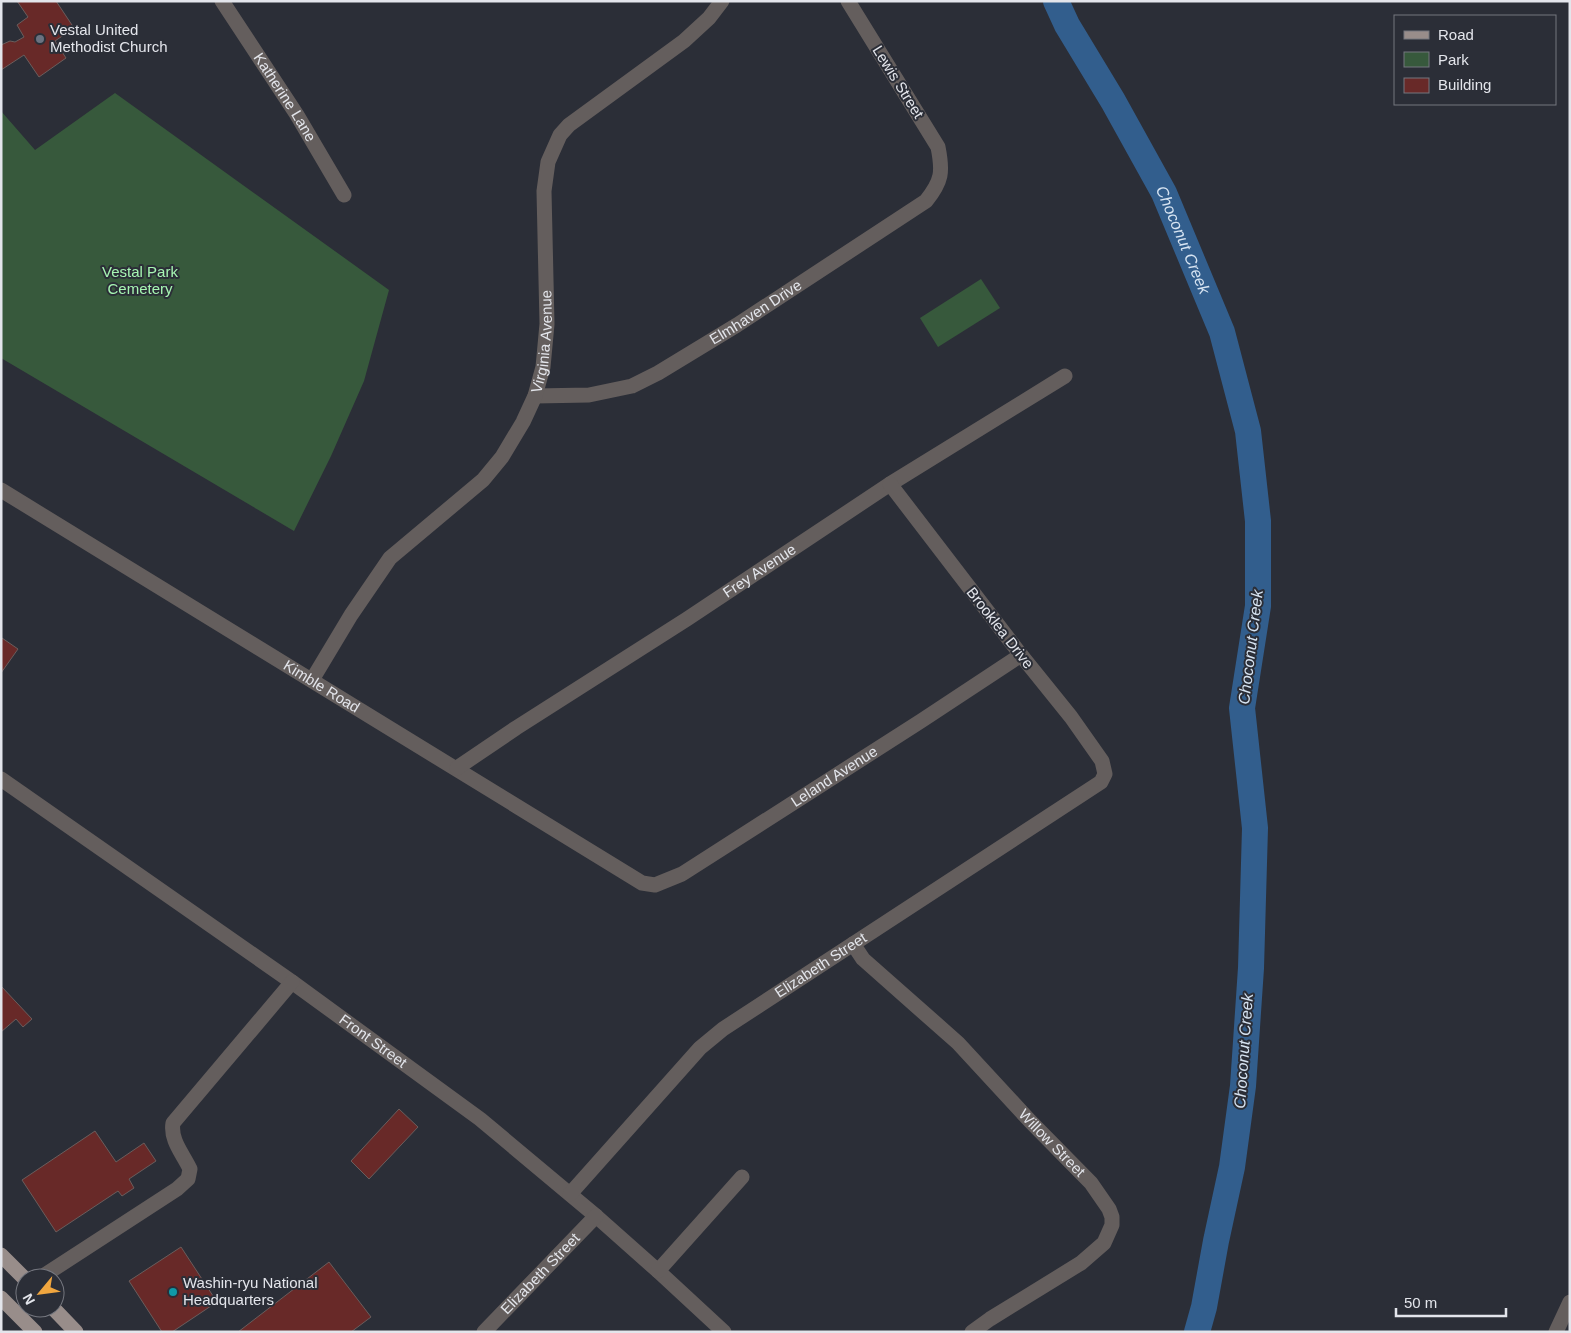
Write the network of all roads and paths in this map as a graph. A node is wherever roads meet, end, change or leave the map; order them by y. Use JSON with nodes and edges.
{"nodes":[{"id":1,"x":222,"y":1,"type":"edge"},
{"id":2,"x":722,"y":1,"type":"edge"},
{"id":3,"x":848,"y":1,"type":"edge"},
{"id":4,"x":942,"y":166,"type":"joint"},
{"id":5,"x":344,"y":194,"type":"dead end"},
{"id":6,"x":1065,"y":376,"type":"dead end"},
{"id":7,"x":535,"y":396,"type":"junction"},
{"id":8,"x":890,"y":484,"type":"junction"},
{"id":9,"x":1,"y":490,"type":"edge"},
{"id":10,"x":1021,"y":655,"type":"junction"},
{"id":11,"x":312,"y":680,"type":"junction"},
{"id":12,"x":457,"y":768,"type":"junction"},
{"id":13,"x":1105,"y":774,"type":"joint"},
{"id":14,"x":1,"y":779,"type":"edge"},
{"id":15,"x":642,"y":883,"type":"joint"},
{"id":16,"x":853,"y":944,"type":"junction"},
{"id":17,"x":292,"y":982,"type":"junction"},
{"id":18,"x":742,"y":1177,"type":"dead end"},
{"id":19,"x":570,"y":1194,"type":"junction"},
{"id":20,"x":596,"y":1216,"type":"junction"},
{"id":21,"x":1,"y":1255,"type":"edge"},
{"id":22,"x":55,"y":1268,"type":"edge"},
{"id":23,"x":15,"y":1269,"type":"edge"},
{"id":24,"x":658,"y":1271,"type":"junction"},
{"id":25,"x":1,"y":1298,"type":"edge"},
{"id":26,"x":1570,"y":1302,"type":"edge"},
{"id":27,"x":63,"y":1318,"type":"edge"},
{"id":28,"x":35,"y":1332,"type":"edge"},
{"id":29,"x":76,"y":1332,"type":"edge"},
{"id":30,"x":484,"y":1332,"type":"edge"},
{"id":31,"x":724,"y":1332,"type":"edge"},
{"id":32,"x":972,"y":1332,"type":"edge"},
{"id":33,"x":1556,"y":1332,"type":"edge"}],
"edges":[{"from":1,"to":5,"type":"street","name":"Katherine Lane"},
{"from":2,"to":7,"type":"street","name":"Virginia Avenue"},
{"from":3,"to":4,"type":"street","name":"Lewis Street"},
{"from":4,"to":7,"type":"street","name":"Elmhaven Drive"},
{"from":6,"to":8,"type":"street","name":"Frey Avenue"},
{"from":7,"to":11,"type":"street","name":"Virginia Avenue"},
{"from":8,"to":10,"type":"street","name":"Brooklea Drive"},
{"from":8,"to":12,"type":"street","name":"Frey Avenue"},
{"from":9,"to":11,"type":"street","name":"Kimble Road"},
{"from":10,"to":13,"type":"street","name":"Brooklea Drive"},
{"from":10,"to":15,"type":"street","name":"Leland Avenue"},
{"from":11,"to":12,"type":"street","name":"Kimble Road"},
{"from":12,"to":15,"type":"street","name":"Kimble Road"},
{"from":13,"to":16,"type":"street","name":"Elizabeth Street"},
{"from":14,"to":17,"type":"street","name":"Front Street"},
{"from":16,"to":19,"type":"street","name":"Elizabeth Street"},
{"from":16,"to":32,"type":"street","name":"Willow Street"},
{"from":17,"to":19,"type":"street","name":"Front Street"},
{"from":17,"to":22,"type":"street"},
{"from":18,"to":24,"type":"street"},
{"from":19,"to":20,"type":"street","name":"Front Street"},
{"from":20,"to":24,"type":"street","name":"Front Street"},
{"from":20,"to":30,"type":"street","name":"Elizabeth Street"},
{"from":21,"to":23,"type":"main road"},
{"from":24,"to":31,"type":"street","name":"Front Street"},
{"from":25,"to":28,"type":"main road"},
{"from":26,"to":33,"type":"street"},
{"from":27,"to":29,"type":"main road"}]}
